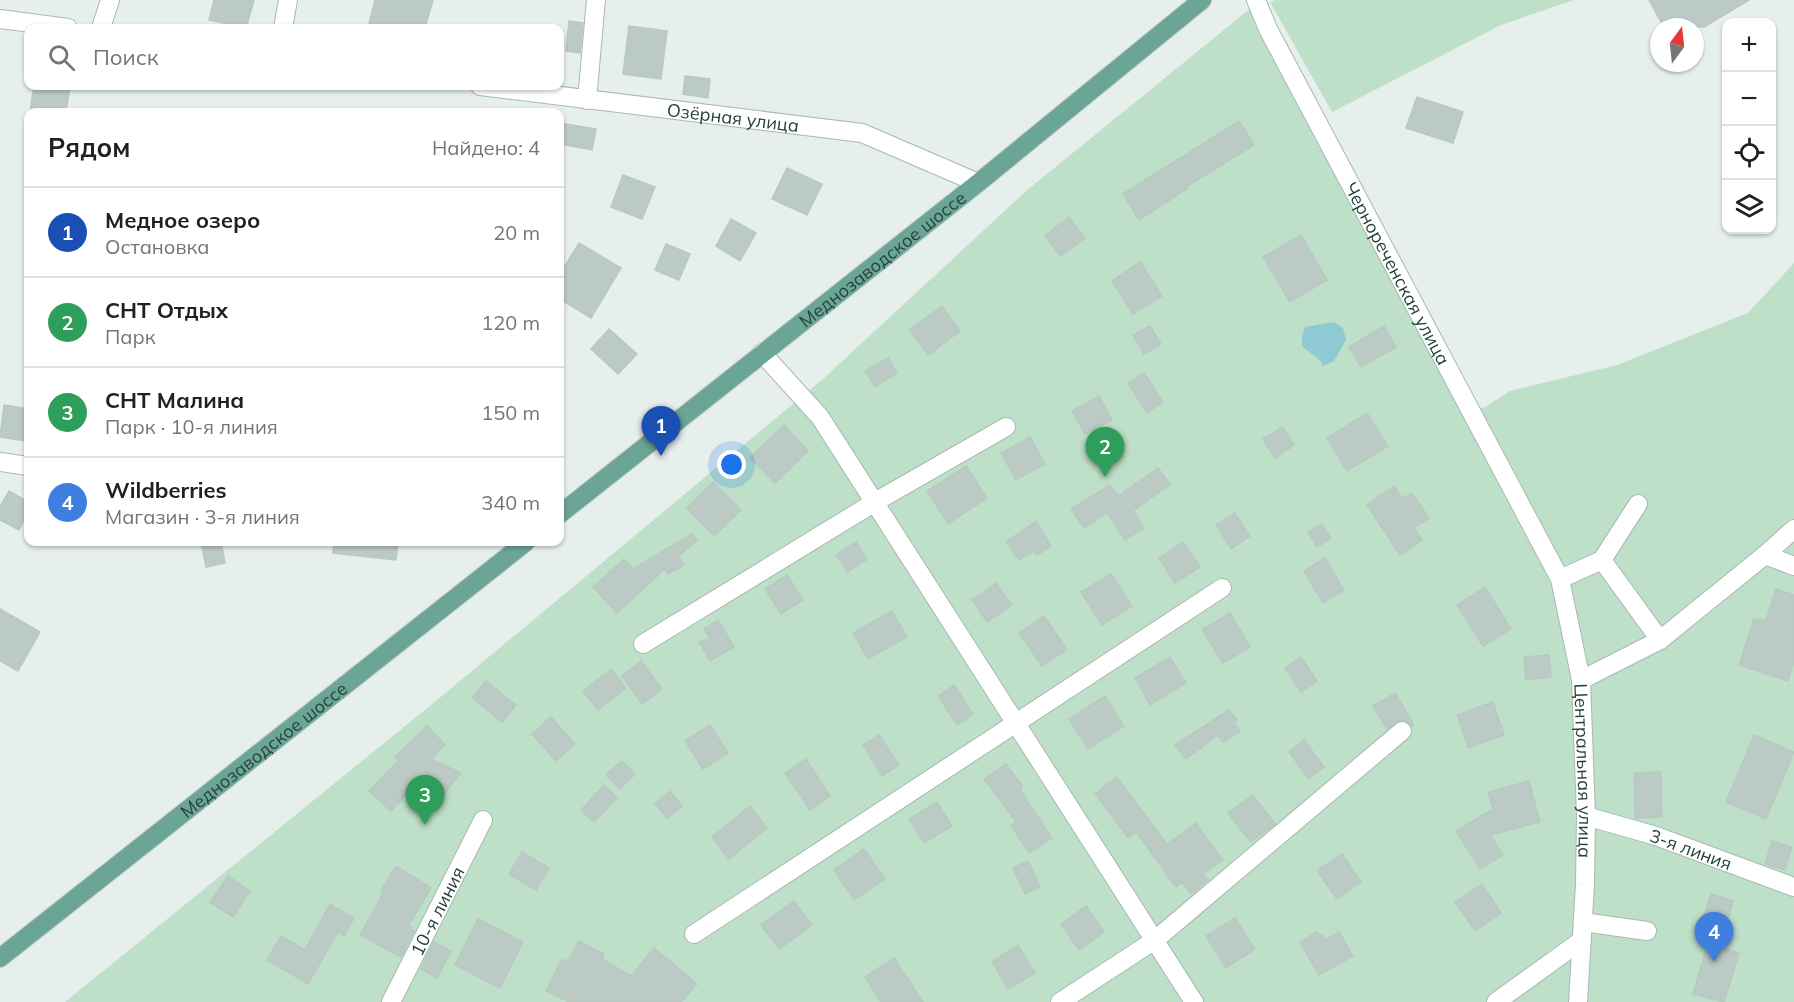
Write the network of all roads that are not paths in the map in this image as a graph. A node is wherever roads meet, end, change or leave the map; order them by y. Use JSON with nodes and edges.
{"nodes":[{"id":1,"x":110,"y":0,"type":"edge"},
{"id":2,"x":288,"y":0,"type":"edge"},
{"id":3,"x":596,"y":0,"type":"edge"},
{"id":4,"x":1202,"y":0,"type":"edge"},
{"id":5,"x":1256,"y":0,"type":"edge"},
{"id":6,"x":0,"y":20,"type":"edge"},
{"id":7,"x":34,"y":24,"type":"edge"},
{"id":8,"x":102,"y":24,"type":"edge"},
{"id":9,"x":284,"y":24,"type":"edge"},
{"id":10,"x":511,"y":90,"type":"edge"},
{"id":11,"x":587,"y":100,"type":"junction"},
{"id":12,"x":978,"y":183,"type":"junction"},
{"id":13,"x":762,"y":353,"type":"junction"},
{"id":14,"x":1006,"y":426,"type":"dead end"},
{"id":15,"x":0,"y":462,"type":"edge"},
{"id":16,"x":24,"y":465,"type":"edge"},
{"id":17,"x":874,"y":502,"type":"junction"},
{"id":18,"x":1638,"y":504,"type":"dead end"},
{"id":19,"x":564,"y":511,"type":"edge"},
{"id":20,"x":1794,"y":529,"type":"edge"},
{"id":21,"x":1541,"y":544,"type":"joint"},
{"id":22,"x":515,"y":546,"type":"edge"},
{"id":23,"x":1765,"y":555,"type":"junction"},
{"id":24,"x":1602,"y":560,"type":"junction"},
{"id":25,"x":1794,"y":566,"type":"edge"},
{"id":26,"x":1560,"y":579,"type":"junction"},
{"id":27,"x":1222,"y":588,"type":"dead end"},
{"id":28,"x":1660,"y":640,"type":"junction"},
{"id":29,"x":643,"y":644,"type":"dead end"},
{"id":30,"x":1581,"y":680,"type":"junction"},
{"id":31,"x":1015,"y":725,"type":"junction"},
{"id":32,"x":1402,"y":732,"type":"dead end"},
{"id":33,"x":1586,"y":816,"type":"junction"},
{"id":34,"x":483,"y":820,"type":"dead end"},
{"id":35,"x":1794,"y":887,"type":"edge"},
{"id":36,"x":1582,"y":931,"type":"junction"},
{"id":37,"x":1647,"y":931,"type":"dead end"},
{"id":38,"x":694,"y":934,"type":"dead end"},
{"id":39,"x":1155,"y":940,"type":"junction"},
{"id":40,"x":0,"y":958,"type":"edge"},
{"id":41,"x":391,"y":1002,"type":"edge"},
{"id":42,"x":1060,"y":1002,"type":"edge"},
{"id":43,"x":1194,"y":1002,"type":"edge"},
{"id":44,"x":1497,"y":1002,"type":"edge"},
{"id":45,"x":1578,"y":1002,"type":"edge"}],
"edges":[{"from":1,"to":8,"type":"street"},
{"from":2,"to":9,"type":"street"},
{"from":3,"to":11,"type":"street"},
{"from":4,"to":12,"type":"main road","name":"Меднозаводское шоссе"},
{"from":5,"to":21,"type":"street","name":"Чернореченская улица"},
{"from":6,"to":7,"type":"street"},
{"from":10,"to":11,"type":"street","name":"Озёрная улица"},
{"from":11,"to":12,"type":"street","name":"Озёрная улица"},
{"from":12,"to":13,"type":"main road","name":"Меднозаводское шоссе"},
{"from":13,"to":17,"type":"street"},
{"from":13,"to":19,"type":"main road","name":"Меднозаводское шоссе"},
{"from":14,"to":17,"type":"street"},
{"from":15,"to":16,"type":"street"},
{"from":17,"to":29,"type":"street"},
{"from":17,"to":31,"type":"street"},
{"from":18,"to":24,"type":"street"},
{"from":20,"to":23,"type":"street"},
{"from":21,"to":26,"type":"street","name":"Центральная улица"},
{"from":22,"to":40,"type":"main road","name":"Меднозаводское шоссе"},
{"from":23,"to":25,"type":"street"},
{"from":23,"to":28,"type":"street"},
{"from":24,"to":26,"type":"street"},
{"from":24,"to":28,"type":"street"},
{"from":26,"to":30,"type":"street","name":"Центральная улица"},
{"from":27,"to":31,"type":"street"},
{"from":28,"to":30,"type":"street"},
{"from":30,"to":33,"type":"street","name":"Центральная улица"},
{"from":31,"to":38,"type":"street"},
{"from":31,"to":39,"type":"street"},
{"from":32,"to":39,"type":"street"},
{"from":33,"to":35,"type":"street","name":"3-я линия"},
{"from":33,"to":36,"type":"street","name":"Центральная улица"},
{"from":34,"to":41,"type":"street","name":"10-я линия"},
{"from":36,"to":37,"type":"street"},
{"from":36,"to":44,"type":"street"},
{"from":36,"to":45,"type":"street","name":"Центральная улица"},
{"from":39,"to":42,"type":"street"},
{"from":39,"to":43,"type":"street"}]}
